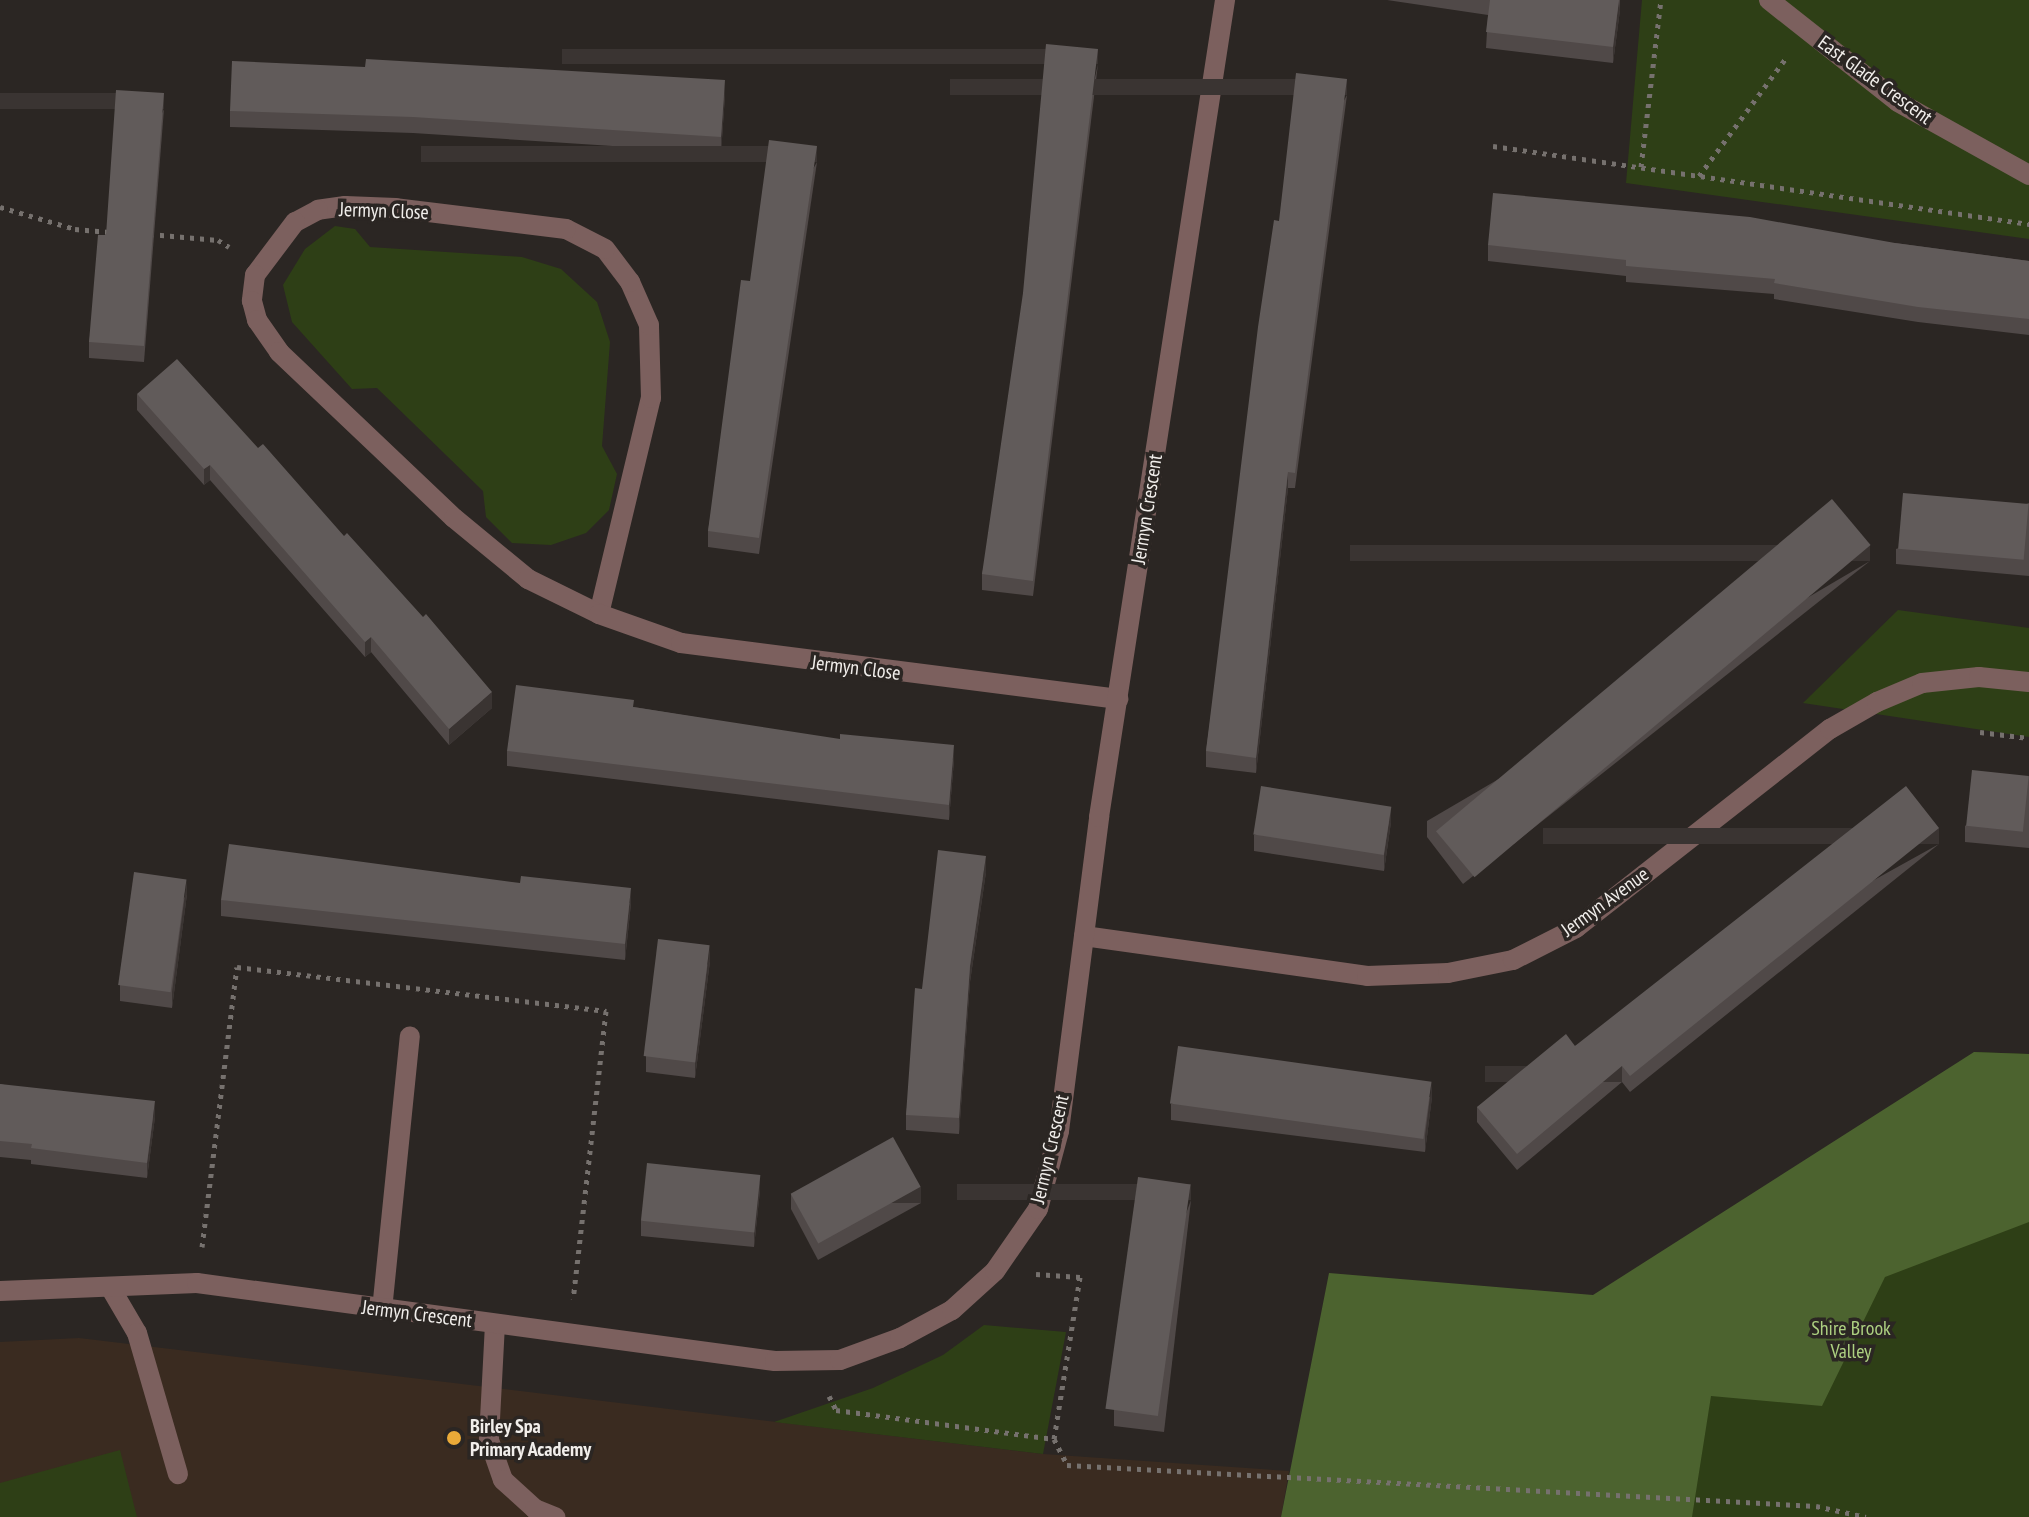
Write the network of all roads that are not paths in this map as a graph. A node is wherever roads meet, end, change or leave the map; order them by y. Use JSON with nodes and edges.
{"nodes":[{"id":1,"x":1225,"y":0,"type":"edge"},
{"id":2,"x":1769,"y":0,"type":"edge"},
{"id":3,"x":2029,"y":175,"type":"edge"},
{"id":4,"x":599,"y":614,"type":"junction"},
{"id":5,"x":2029,"y":682,"type":"edge"},
{"id":6,"x":1118,"y":699,"type":"junction"},
{"id":7,"x":1084,"y":936,"type":"junction"},
{"id":8,"x":410,"y":1036,"type":"dead end"},
{"id":9,"x":110,"y":1287,"type":"junction"},
{"id":10,"x":0,"y":1291,"type":"edge"},
{"id":11,"x":382,"y":1310,"type":"junction"},
{"id":12,"x":495,"y":1324,"type":"junction"},
{"id":13,"x":178,"y":1474,"type":"dead end"},
{"id":14,"x":555,"y":1517,"type":"edge"}],
"edges":[{"from":1,"to":6,"type":"street","name":"Jermyn Crescent"},
{"from":2,"to":3,"type":"street","name":"East Glade Crescent"},
{"from":4,"to":4,"type":"street","name":"Jermyn Close"},
{"from":4,"to":6,"type":"street","name":"Jermyn Close"},
{"from":5,"to":7,"type":"street","name":"Jermyn Avenue"},
{"from":6,"to":7,"type":"street","name":"Jermyn Crescent"},
{"from":7,"to":12,"type":"street","name":"Jermyn Crescent"},
{"from":8,"to":11,"type":"street"},
{"from":9,"to":10,"type":"street","name":"Jermyn Crescent"},
{"from":9,"to":11,"type":"street","name":"Jermyn Crescent"},
{"from":9,"to":13,"type":"street"},
{"from":11,"to":12,"type":"street","name":"Jermyn Crescent"},
{"from":12,"to":14,"type":"street"}]}
